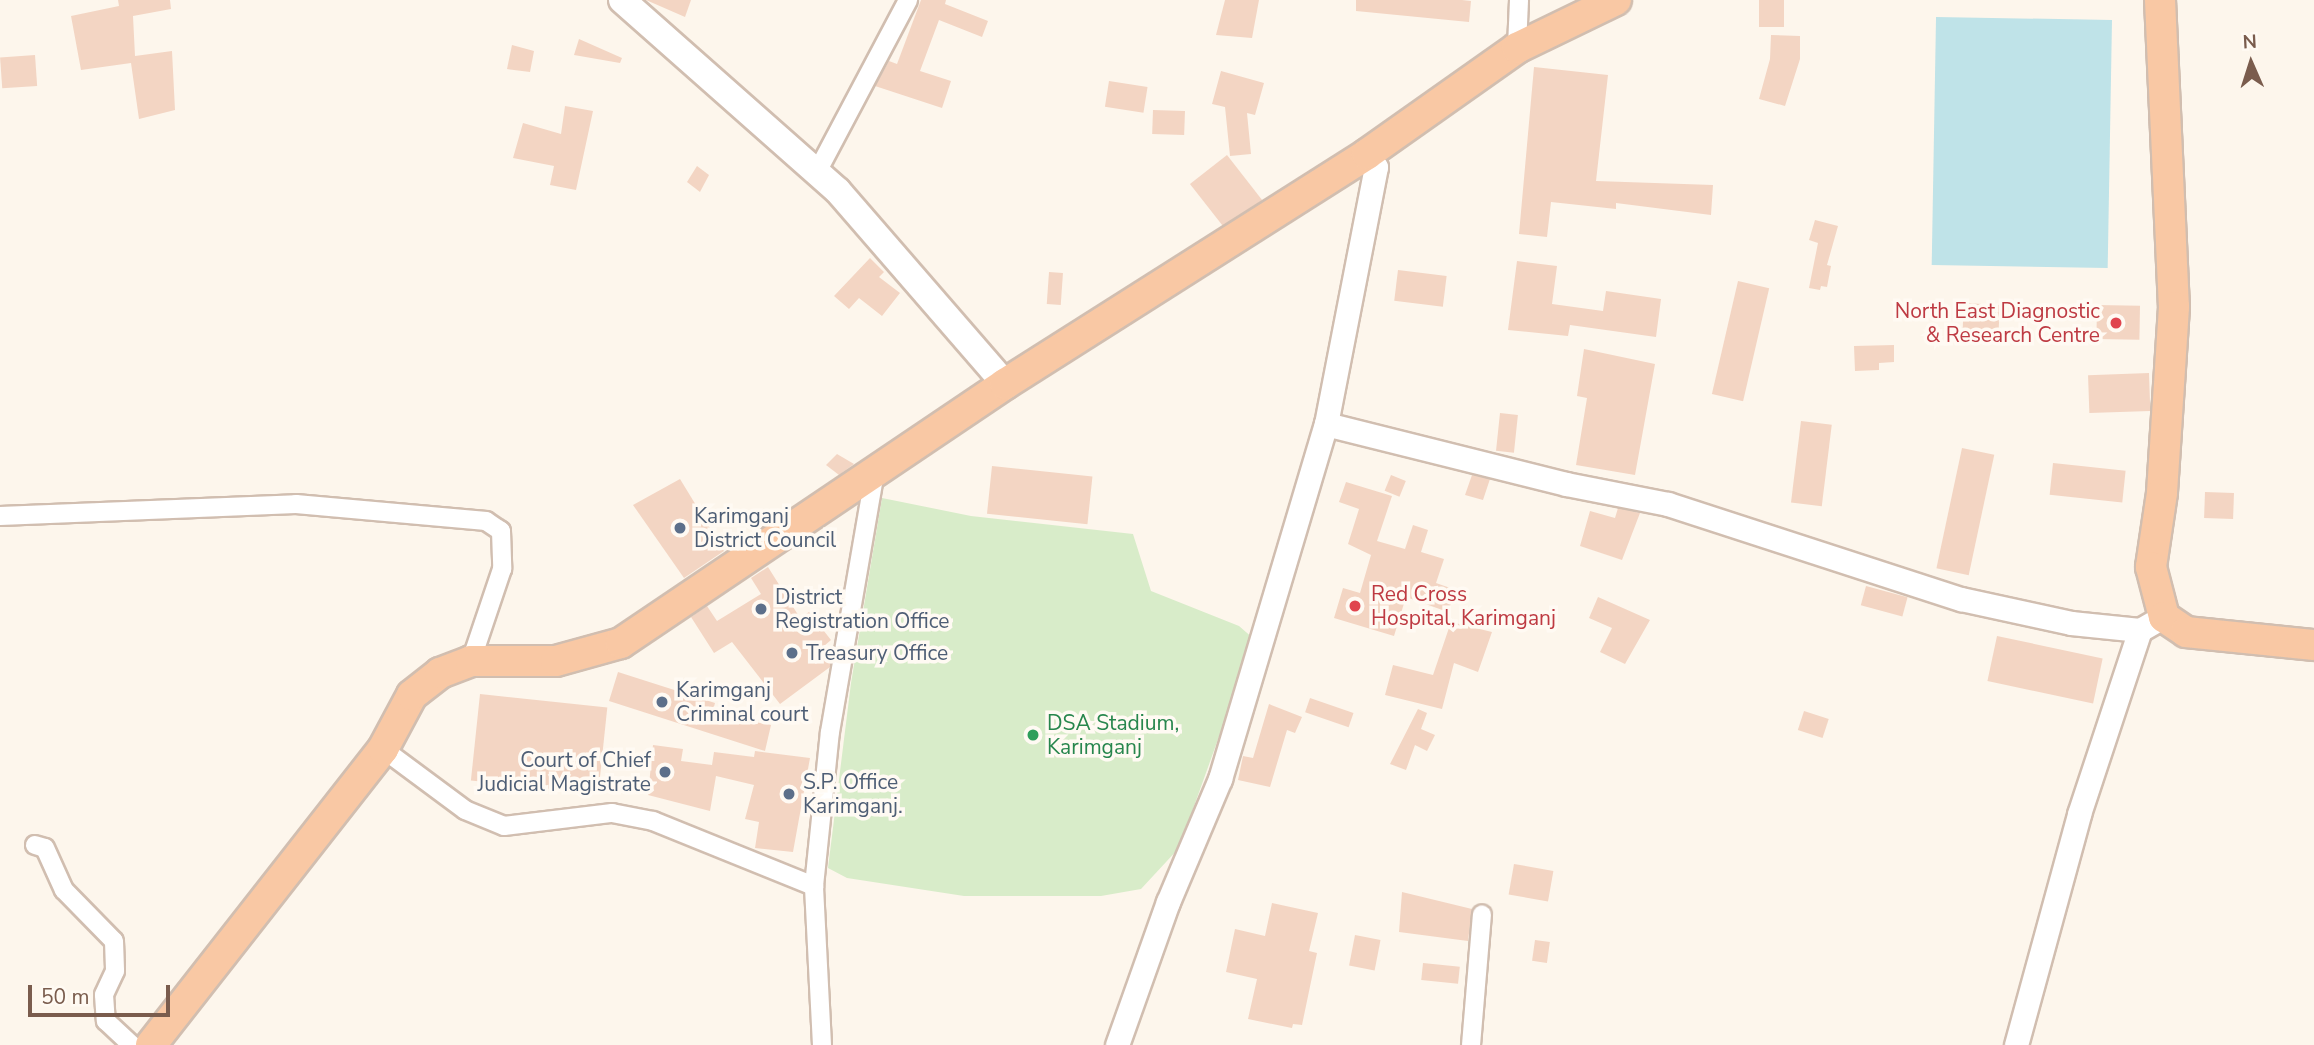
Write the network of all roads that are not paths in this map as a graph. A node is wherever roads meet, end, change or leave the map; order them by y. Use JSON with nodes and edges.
{"nodes":[{"id":1,"x":622,"y":0,"type":"edge"},
{"id":2,"x":908,"y":0,"type":"edge"},
{"id":3,"x":1518,"y":0,"type":"edge"},
{"id":4,"x":1616,"y":0,"type":"edge"},
{"id":5,"x":2160,"y":0,"type":"edge"},
{"id":6,"x":1517,"y":48,"type":"junction"},
{"id":7,"x":1367,"y":154,"type":"junction"},
{"id":8,"x":817,"y":172,"type":"junction"},
{"id":9,"x":1005,"y":384,"type":"junction"},
{"id":10,"x":1326,"y":424,"type":"junction"},
{"id":11,"x":875,"y":471,"type":"junction"},
{"id":12,"x":0,"y":516,"type":"edge"},
{"id":13,"x":2152,"y":623,"type":"junction"},
{"id":14,"x":2314,"y":645,"type":"edge"},
{"id":15,"x":471,"y":661,"type":"junction"},
{"id":16,"x":383,"y":749,"type":"junction"},
{"id":17,"x":35,"y":845,"type":"dead end"},
{"id":18,"x":814,"y":887,"type":"junction"},
{"id":19,"x":1482,"y":914,"type":"dead end"},
{"id":20,"x":132,"y":1045,"type":"edge"},
{"id":21,"x":151,"y":1045,"type":"edge"},
{"id":22,"x":822,"y":1045,"type":"edge"},
{"id":23,"x":1117,"y":1045,"type":"edge"},
{"id":24,"x":1471,"y":1045,"type":"edge"},
{"id":25,"x":2016,"y":1045,"type":"edge"}],
"edges":[{"from":1,"to":8,"type":"main road"},
{"from":2,"to":8,"type":"street"},
{"from":3,"to":6,"type":"street"},
{"from":4,"to":6,"type":"highway"},
{"from":5,"to":13,"type":"highway"},
{"from":6,"to":7,"type":"highway"},
{"from":7,"to":9,"type":"highway"},
{"from":7,"to":10,"type":"street"},
{"from":8,"to":9,"type":"main road"},
{"from":9,"to":11,"type":"highway"},
{"from":10,"to":13,"type":"street"},
{"from":10,"to":23,"type":"street"},
{"from":11,"to":15,"type":"highway"},
{"from":11,"to":18,"type":"street"},
{"from":12,"to":15,"type":"street"},
{"from":13,"to":14,"type":"highway"},
{"from":13,"to":25,"type":"street"},
{"from":15,"to":16,"type":"highway"},
{"from":16,"to":18,"type":"street"},
{"from":16,"to":21,"type":"highway"},
{"from":17,"to":20,"type":"street"},
{"from":18,"to":22,"type":"street"},
{"from":19,"to":24,"type":"street"}]}
